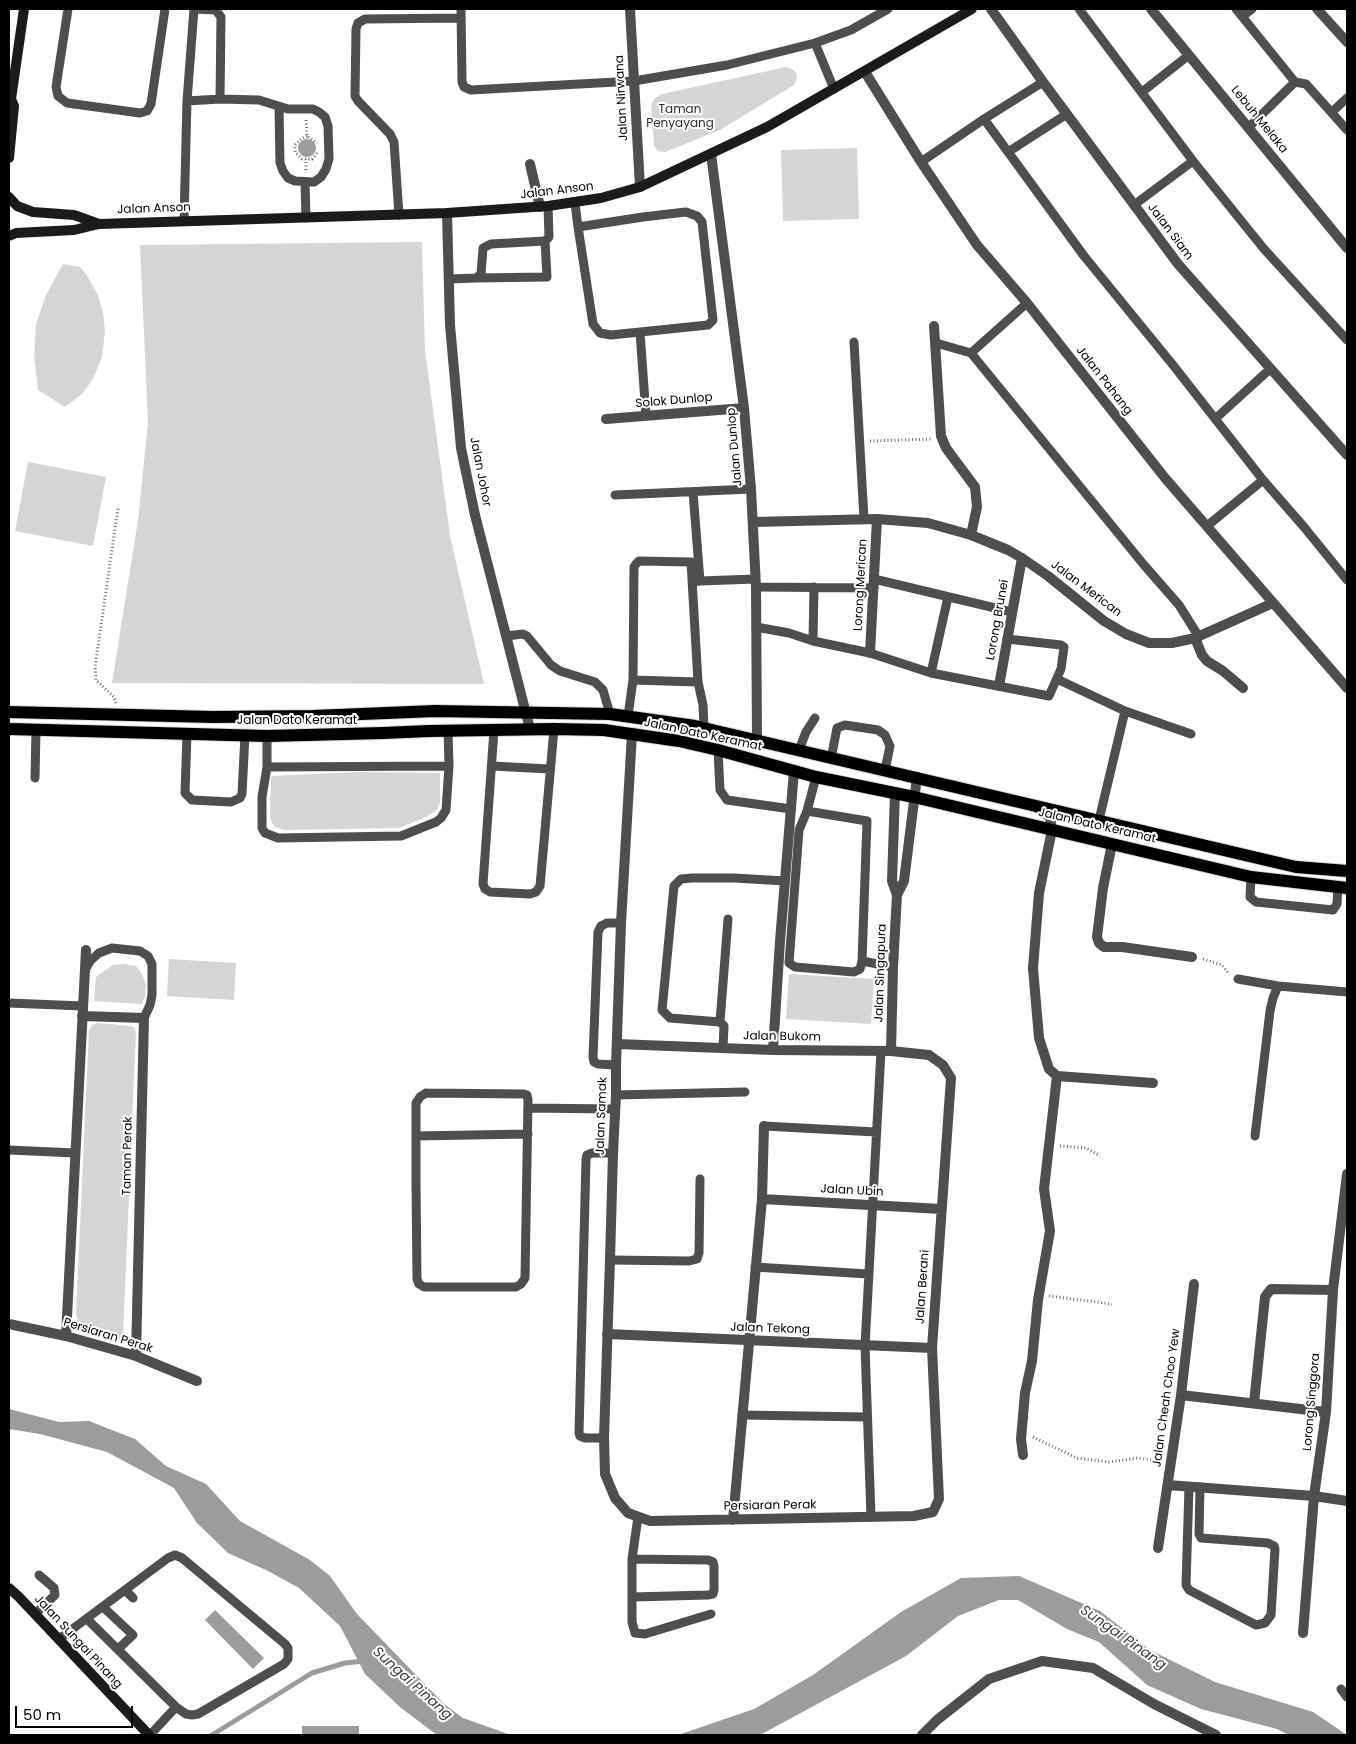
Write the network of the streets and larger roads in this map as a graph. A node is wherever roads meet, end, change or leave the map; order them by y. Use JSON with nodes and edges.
{"nodes":[{"id":1,"x":24,"y":9,"type":"edge"},
{"id":2,"x":630,"y":9,"type":"edge"},
{"id":3,"x":969,"y":9,"type":"edge"},
{"id":4,"x":991,"y":9,"type":"edge"},
{"id":5,"x":1151,"y":9,"type":"edge"},
{"id":6,"x":1317,"y":9,"type":"edge"},
{"id":7,"x":1347,"y":42,"type":"edge"},
{"id":8,"x":865,"y":72,"type":"junction"},
{"id":9,"x":10,"y":101,"type":"edge"},
{"id":10,"x":711,"y":154,"type":"junction"},
{"id":11,"x":9,"y":158,"type":"edge"},
{"id":12,"x":530,"y":164,"type":"dead end"},
{"id":13,"x":640,"y":187,"type":"junction"},
{"id":14,"x":9,"y":197,"type":"edge"},
{"id":15,"x":544,"y":207,"type":"junction"},
{"id":16,"x":447,"y":214,"type":"junction"},
{"id":17,"x":99,"y":224,"type":"junction"},
{"id":18,"x":9,"y":236,"type":"edge"},
{"id":19,"x":1347,"y":248,"type":"edge"},
{"id":20,"x":934,"y":326,"type":"dead end"},
{"id":21,"x":744,"y":408,"type":"junction"},
{"id":22,"x":606,"y":419,"type":"dead end"},
{"id":23,"x":1347,"y":455,"type":"edge"},
{"id":24,"x":877,"y":519,"type":"junction"},
{"id":25,"x":753,"y":522,"type":"junction"},
{"id":26,"x":971,"y":535,"type":"junction"},
{"id":27,"x":1022,"y":558,"type":"junction"},
{"id":28,"x":1273,"y":603,"type":"junction"},
{"id":29,"x":1197,"y":638,"type":"junction"},
{"id":30,"x":870,"y":653,"type":"road end"},
{"id":31,"x":999,"y":686,"type":"road end"},
{"id":32,"x":1242,"y":688,"type":"dead end"},
{"id":33,"x":1347,"y":688,"type":"edge"},
{"id":34,"x":9,"y":712,"type":"edge"},
{"id":35,"x":525,"y":712,"type":"junction"},
{"id":36,"x":9,"y":729,"type":"edge"},
{"id":37,"x":530,"y":729,"type":"junction"},
{"id":38,"x":632,"y":734,"type":"junction"},
{"id":39,"x":757,"y":740,"type":"junction"},
{"id":40,"x":794,"y":771,"type":"junction"},
{"id":41,"x":917,"y":778,"type":"junction"},
{"id":42,"x":895,"y":793,"type":"junction"},
{"id":43,"x":914,"y":797,"type":"junction"},
{"id":44,"x":1035,"y":806,"type":"junction"},
{"id":45,"x":1052,"y":830,"type":"junction"},
{"id":46,"x":1112,"y":844,"type":"junction"},
{"id":47,"x":1347,"y":871,"type":"edge"},
{"id":48,"x":1343,"y":888,"type":"edge"},
{"id":49,"x":897,"y":895,"type":"junction"},
{"id":50,"x":86,"y":950,"type":"dead end"},
{"id":51,"x":1192,"y":957,"type":"road end"},
{"id":52,"x":82,"y":1011,"type":"junction"},
{"id":53,"x":617,"y":1044,"type":"junction"},
{"id":54,"x":773,"y":1050,"type":"junction"},
{"id":55,"x":886,"y":1051,"type":"junction"},
{"id":56,"x":943,"y":1065,"type":"joint"},
{"id":57,"x":1056,"y":1076,"type":"junction"},
{"id":58,"x":1154,"y":1083,"type":"dead end"},
{"id":59,"x":764,"y":1126,"type":"road end"},
{"id":60,"x":1347,"y":1174,"type":"edge"},
{"id":61,"x":762,"y":1199,"type":"junction"},
{"id":62,"x":941,"y":1209,"type":"junction"},
{"id":63,"x":1345,"y":1214,"type":"edge"},
{"id":64,"x":1194,"y":1284,"type":"dead end"},
{"id":65,"x":1333,"y":1290,"type":"junction"},
{"id":66,"x":9,"y":1324,"type":"edge"},
{"id":67,"x":607,"y":1334,"type":"junction"},
{"id":68,"x":66,"y":1336,"type":"junction"},
{"id":69,"x":748,"y":1341,"type":"junction"},
{"id":70,"x":932,"y":1348,"type":"junction"},
{"id":71,"x":136,"y":1356,"type":"junction"},
{"id":72,"x":197,"y":1381,"type":"dead end"},
{"id":73,"x":1181,"y":1395,"type":"junction"},
{"id":74,"x":1254,"y":1403,"type":"junction"},
{"id":75,"x":1326,"y":1412,"type":"junction"},
{"id":76,"x":1023,"y":1455,"type":"dead end"},
{"id":77,"x":1168,"y":1484,"type":"junction"},
{"id":78,"x":1314,"y":1496,"type":"junction"},
{"id":79,"x":615,"y":1498,"type":"joint"},
{"id":80,"x":1347,"y":1501,"type":"edge"},
{"id":81,"x":933,"y":1512,"type":"joint"},
{"id":82,"x":733,"y":1520,"type":"junction"},
{"id":83,"x":1158,"y":1548,"type":"dead end"},
{"id":84,"x":9,"y":1588,"type":"edge"},
{"id":85,"x":1303,"y":1633,"type":"dead end"},
{"id":86,"x":150,"y":1735,"type":"edge"},
{"id":87,"x":922,"y":1735,"type":"edge"},
{"id":88,"x":1216,"y":1735,"type":"edge"}],
"edges":[{"from":1,"to":9,"type":"main road"},
{"from":2,"to":13,"type":"street","name":"Jalan Nirwana"},
{"from":3,"to":8,"type":"main road","name":"Jalan Anson"},
{"from":4,"to":23,"type":"street","name":"Jalan Siam"},
{"from":5,"to":19,"type":"street","name":"Lebuh Melaka"},
{"from":6,"to":7,"type":"street"},
{"from":8,"to":10,"type":"main road","name":"Jalan Anson"},
{"from":8,"to":28,"type":"street","name":"Jalan Pahang"},
{"from":9,"to":11,"type":"main road"},
{"from":10,"to":13,"type":"main road","name":"Jalan Anson"},
{"from":10,"to":21,"type":"street","name":"Jalan Dunlop"},
{"from":12,"to":15,"type":"street"},
{"from":13,"to":15,"type":"main road","name":"Jalan Anson"},
{"from":14,"to":17,"type":"main road"},
{"from":15,"to":16,"type":"main road","name":"Jalan Anson"},
{"from":16,"to":17,"type":"main road","name":"Jalan Anson"},
{"from":16,"to":35,"type":"street","name":"Jalan Johor"},
{"from":17,"to":18,"type":"main road"},
{"from":20,"to":26,"type":"street"},
{"from":21,"to":22,"type":"street","name":"Solok Dunlop"},
{"from":21,"to":25,"type":"street","name":"Jalan Dunlop"},
{"from":24,"to":25,"type":"street","name":"Jalan Merican"},
{"from":24,"to":26,"type":"street","name":"Jalan Merican"},
{"from":24,"to":30,"type":"street","name":"Lorong Merican"},
{"from":25,"to":39,"type":"street","name":"Jalan Dunlop"},
{"from":26,"to":27,"type":"street","name":"Jalan Merican"},
{"from":27,"to":29,"type":"street","name":"Jalan Merican"},
{"from":27,"to":31,"type":"street","name":"Lorong Brunei"},
{"from":28,"to":29,"type":"street","name":"Jalan Merican"},
{"from":28,"to":33,"type":"street","name":"Jalan Pahang"},
{"from":29,"to":32,"type":"street"},
{"from":34,"to":35,"type":"main road","name":"Jalan Dato Keramat"},
{"from":35,"to":37,"type":"street","name":"Jalan Johor"},
{"from":35,"to":39,"type":"main road","name":"Jalan Dato Keramat"},
{"from":36,"to":37,"type":"main road","name":"Jalan Dato Keramat"},
{"from":37,"to":38,"type":"main road","name":"Jalan Dato Keramat"},
{"from":38,"to":40,"type":"main road","name":"Jalan Dato Keramat"},
{"from":38,"to":53,"type":"street","name":"Jalan Samak"},
{"from":39,"to":41,"type":"main road","name":"Jalan Dato Keramat"},
{"from":40,"to":42,"type":"main road","name":"Jalan Dato Keramat"},
{"from":40,"to":54,"type":"street"},
{"from":41,"to":43,"type":"street","name":"Jalan Singapura"},
{"from":41,"to":44,"type":"main road","name":"Jalan Dato Keramat"},
{"from":42,"to":43,"type":"main road","name":"Jalan Dato Keramat"},
{"from":42,"to":49,"type":"street","name":"Jalan Singapura"},
{"from":43,"to":45,"type":"main road","name":"Jalan Dato Keramat"},
{"from":43,"to":49,"type":"street","name":"Jalan Singapura"},
{"from":44,"to":45,"type":"street"},
{"from":44,"to":47,"type":"main road","name":"Jalan Dato Keramat"},
{"from":45,"to":46,"type":"main road","name":"Jalan Dato Keramat"},
{"from":45,"to":57,"type":"street"},
{"from":46,"to":48,"type":"main road","name":"Jalan Dato Keramat"},
{"from":46,"to":51,"type":"street"},
{"from":49,"to":55,"type":"street","name":"Jalan Singapura"},
{"from":50,"to":52,"type":"street"},
{"from":52,"to":68,"type":"street"},
{"from":52,"to":71,"type":"street","name":"Taman Perak"},
{"from":53,"to":54,"type":"street","name":"Jalan Bukom"},
{"from":53,"to":67,"type":"street","name":"Jalan Samak"},
{"from":54,"to":55,"type":"street","name":"Jalan Bukom"},
{"from":55,"to":56,"type":"street","name":"Jalan Bukom"},
{"from":56,"to":62,"type":"street","name":"Jalan Berani"},
{"from":57,"to":58,"type":"street"},
{"from":57,"to":76,"type":"street"},
{"from":59,"to":61,"type":"street"},
{"from":60,"to":63,"type":"street","name":"Lorong Singgora"},
{"from":61,"to":62,"type":"street","name":"Jalan Ubin"},
{"from":61,"to":69,"type":"street"},
{"from":62,"to":70,"type":"street","name":"Jalan Berani"},
{"from":63,"to":65,"type":"street","name":"Lorong Singgora"},
{"from":64,"to":73,"type":"street","name":"Jalan Cheah Choo Yew"},
{"from":65,"to":74,"type":"street"},
{"from":65,"to":75,"type":"street","name":"Lorong Singgora"},
{"from":66,"to":68,"type":"street","name":"Persiaran Perak"},
{"from":67,"to":69,"type":"street","name":"Jalan Tekong"},
{"from":67,"to":79,"type":"street","name":"Jalan Samak"},
{"from":68,"to":71,"type":"street","name":"Persiaran Perak"},
{"from":69,"to":70,"type":"street","name":"Jalan Tekong"},
{"from":69,"to":82,"type":"street"},
{"from":70,"to":81,"type":"street","name":"Jalan Berani"},
{"from":71,"to":72,"type":"street","name":"Persiaran Perak"},
{"from":73,"to":74,"type":"street"},
{"from":73,"to":77,"type":"street","name":"Jalan Cheah Choo Yew"},
{"from":74,"to":75,"type":"street"},
{"from":75,"to":78,"type":"street","name":"Lorong Singgora"},
{"from":77,"to":78,"type":"street","name":"Jalan Cheah Choo Yew"},
{"from":77,"to":83,"type":"street"},
{"from":78,"to":80,"type":"street","name":"Jalan Cheah Choo Yew"},
{"from":78,"to":85,"type":"street","name":"Lorong Singgora"},
{"from":79,"to":82,"type":"street","name":"Persiaran Perak"},
{"from":81,"to":82,"type":"street","name":"Persiaran Perak"},
{"from":84,"to":86,"type":"main road","name":"Jalan Sungai Pinang"},
{"from":87,"to":88,"type":"street"}]}
